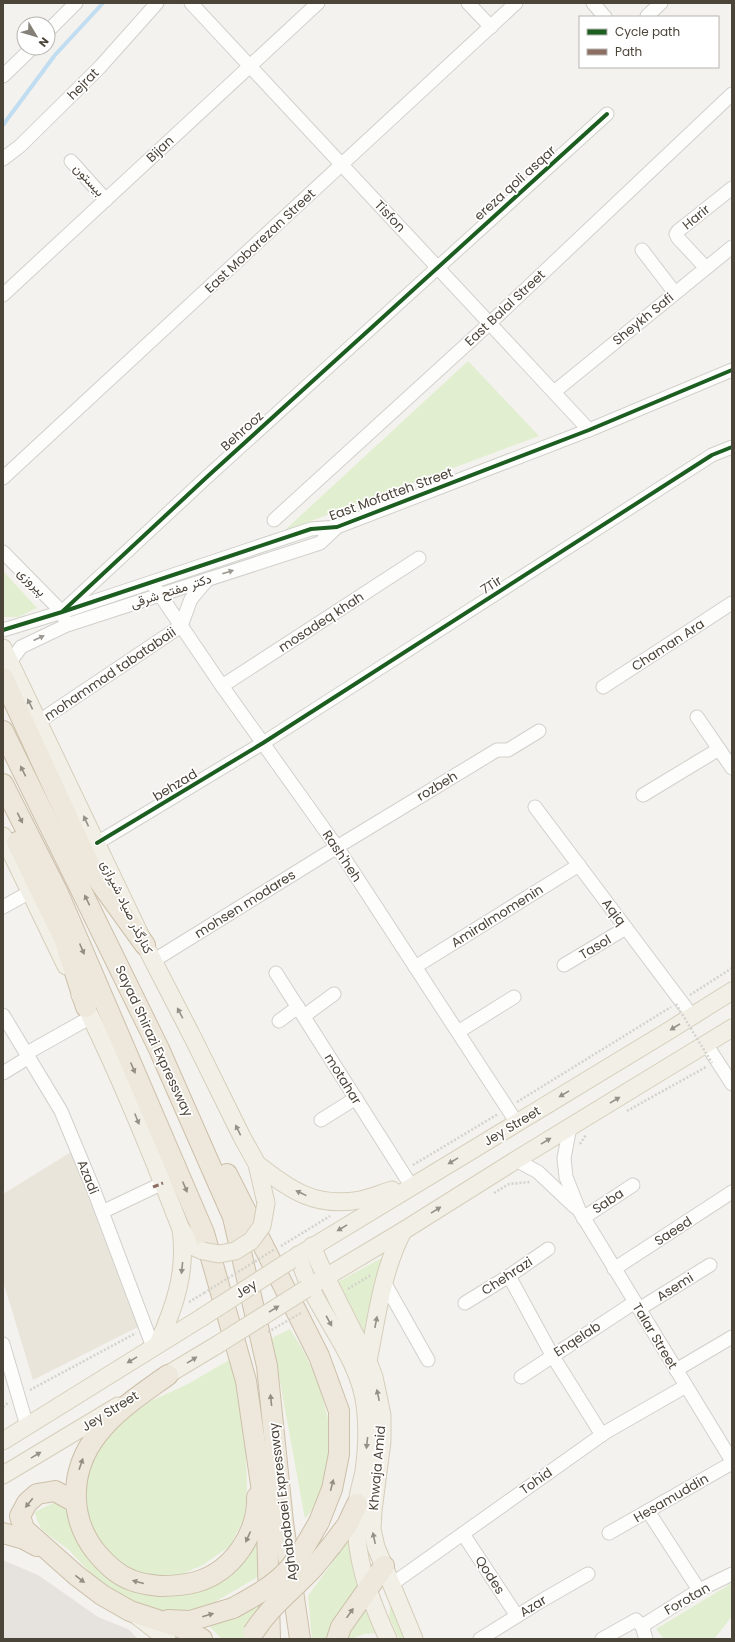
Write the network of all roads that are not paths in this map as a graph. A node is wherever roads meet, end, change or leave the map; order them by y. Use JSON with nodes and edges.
{"nodes":[{"id":1,"x":76,"y":3,"type":"edge"},
{"id":2,"x":157,"y":3,"type":"edge"},
{"id":3,"x":191,"y":3,"type":"edge"},
{"id":4,"x":318,"y":3,"type":"edge"},
{"id":5,"x":468,"y":3,"type":"edge"},
{"id":6,"x":516,"y":3,"type":"edge"},
{"id":7,"x":593,"y":3,"type":"edge"},
{"id":8,"x":661,"y":3,"type":"edge"},
{"id":9,"x":604,"y":16,"type":"edge"},
{"id":10,"x":647,"y":16,"type":"dead end"},
{"id":11,"x":56,"y":23,"type":"edge"},
{"id":12,"x":490,"y":27,"type":"junction"},
{"id":13,"x":24,"y":56,"type":"edge"},
{"id":14,"x":249,"y":66,"type":"junction"},
{"id":15,"x":3,"y":76,"type":"edge"},
{"id":16,"x":732,"y":94,"type":"edge"},
{"id":17,"x":607,"y":114,"type":"dead end"},
{"id":18,"x":3,"y":159,"type":"edge"},
{"id":19,"x":71,"y":161,"type":"dead end"},
{"id":20,"x":342,"y":165,"type":"junction"},
{"id":21,"x":732,"y":188,"type":"edge"},
{"id":22,"x":106,"y":200,"type":"junction"},
{"id":23,"x":732,"y":247,"type":"edge"},
{"id":24,"x":642,"y":250,"type":"dead end"},
{"id":25,"x":437,"y":267,"type":"junction"},
{"id":26,"x":706,"y":268,"type":"junction"},
{"id":27,"x":675,"y":293,"type":"junction"},
{"id":28,"x":3,"y":295,"type":"edge"},
{"id":29,"x":490,"y":323,"type":"junction"},
{"id":30,"x":732,"y":370,"type":"edge"},
{"id":31,"x":554,"y":392,"type":"junction"},
{"id":32,"x":589,"y":430,"type":"junction"},
{"id":33,"x":732,"y":447,"type":"edge"},
{"id":34,"x":3,"y":478,"type":"edge"},
{"id":35,"x":274,"y":520,"type":"dead end"},
{"id":36,"x":337,"y":527,"type":"junction"},
{"id":37,"x":3,"y":552,"type":"edge"},
{"id":38,"x":419,"y":558,"type":"dead end"},
{"id":39,"x":208,"y":579,"type":"junction"},
{"id":40,"x":152,"y":583,"type":"junction"},
{"id":41,"x":159,"y":594,"type":"junction"},
{"id":42,"x":732,"y":604,"type":"edge"},
{"id":43,"x":62,"y":612,"type":"junction"},
{"id":44,"x":66,"y":625,"type":"junction"},
{"id":45,"x":181,"y":626,"type":"junction"},
{"id":46,"x":3,"y":630,"type":"edge"},
{"id":47,"x":5,"y":663,"type":"edge"},
{"id":48,"x":222,"y":686,"type":"junction"},
{"id":49,"x":604,"y":687,"type":"dead end"},
{"id":50,"x":697,"y":717,"type":"dead end"},
{"id":51,"x":38,"y":722,"type":"junction"},
{"id":52,"x":3,"y":731,"type":"edge"},
{"id":53,"x":538,"y":731,"type":"dead end"},
{"id":54,"x":263,"y":743,"type":"junction"},
{"id":55,"x":719,"y":749,"type":"junction"},
{"id":56,"x":732,"y":768,"type":"edge"},
{"id":57,"x":3,"y":784,"type":"edge"},
{"id":58,"x":643,"y":795,"type":"dead end"},
{"id":59,"x":535,"y":807,"type":"dead end"},
{"id":60,"x":3,"y":813,"type":"edge"},
{"id":61,"x":3,"y":836,"type":"edge"},
{"id":62,"x":97,"y":844,"type":"junction"},
{"id":63,"x":337,"y":847,"type":"junction"},
{"id":64,"x":579,"y":865,"type":"junction"},
{"id":65,"x":30,"y":892,"type":"junction"},
{"id":66,"x":3,"y":907,"type":"edge"},
{"id":67,"x":626,"y":928,"type":"junction"},
{"id":68,"x":149,"y":953,"type":"junction"},
{"id":69,"x":564,"y":965,"type":"dead end"},
{"id":70,"x":415,"y":967,"type":"junction"},
{"id":71,"x":276,"y":973,"type":"dead end"},
{"id":72,"x":732,"y":991,"type":"edge"},
{"id":73,"x":334,"y":994,"type":"dead end"},
{"id":74,"x":514,"y":997,"type":"dead end"},
{"id":75,"x":88,"y":1012,"type":"junction"},
{"id":76,"x":301,"y":1012,"type":"junction"},
{"id":77,"x":3,"y":1015,"type":"edge"},
{"id":78,"x":692,"y":1016,"type":"junction"},
{"id":79,"x":279,"y":1021,"type":"dead end"},
{"id":80,"x":732,"y":1028,"type":"edge"},
{"id":81,"x":458,"y":1032,"type":"junction"},
{"id":82,"x":706,"y":1044,"type":"junction"},
{"id":83,"x":159,"y":1049,"type":"junction"},
{"id":84,"x":28,"y":1055,"type":"junction"},
{"id":85,"x":3,"y":1073,"type":"edge"},
{"id":86,"x":732,"y":1084,"type":"edge"},
{"id":87,"x":356,"y":1098,"type":"junction"},
{"id":88,"x":321,"y":1120,"type":"dead end"},
{"id":89,"x":517,"y":1123,"type":"junction"},
{"id":90,"x":570,"y":1127,"type":"junction"},
{"id":91,"x":516,"y":1160,"type":"junction"},
{"id":92,"x":256,"y":1164,"type":"junction"},
{"id":93,"x":410,"y":1179,"type":"junction"},
{"id":94,"x":158,"y":1185,"type":"junction"},
{"id":95,"x":633,"y":1185,"type":"dead end"},
{"id":96,"x":732,"y":1192,"type":"edge"},
{"id":97,"x":102,"y":1212,"type":"junction"},
{"id":98,"x":581,"y":1214,"type":"junction"},
{"id":99,"x":181,"y":1229,"type":"junction"},
{"id":100,"x":403,"y":1231,"type":"junction"},
{"id":101,"x":548,"y":1249,"type":"dead end"},
{"id":102,"x":301,"y":1254,"type":"junction"},
{"id":103,"x":710,"y":1265,"type":"dead end"},
{"id":104,"x":614,"y":1269,"type":"junction"},
{"id":105,"x":509,"y":1276,"type":"junction"},
{"id":106,"x":326,"y":1277,"type":"junction"},
{"id":107,"x":378,"y":1278,"type":"junction"},
{"id":108,"x":308,"y":1288,"type":"junction"},
{"id":109,"x":465,"y":1303,"type":"dead end"},
{"id":110,"x":637,"y":1306,"type":"junction"},
{"id":111,"x":732,"y":1337,"type":"edge"},
{"id":112,"x":3,"y":1344,"type":"edge"},
{"id":113,"x":156,"y":1346,"type":"junction"},
{"id":114,"x":552,"y":1355,"type":"junction"},
{"id":115,"x":428,"y":1360,"type":"dead end"},
{"id":116,"x":368,"y":1361,"type":"junction"},
{"id":117,"x":267,"y":1366,"type":"joint"},
{"id":118,"x":676,"y":1370,"type":"junction"},
{"id":119,"x":168,"y":1375,"type":"junction"},
{"id":120,"x":521,"y":1377,"type":"dead end"},
{"id":121,"x":246,"y":1381,"type":"joint"},
{"id":122,"x":686,"y":1386,"type":"junction"},
{"id":123,"x":27,"y":1426,"type":"junction"},
{"id":124,"x":602,"y":1435,"type":"junction"},
{"id":125,"x":3,"y":1441,"type":"edge"},
{"id":126,"x":255,"y":1443,"type":"junction"},
{"id":127,"x":732,"y":1462,"type":"edge"},
{"id":128,"x":3,"y":1475,"type":"edge"},
{"id":129,"x":75,"y":1502,"type":"junction"},
{"id":130,"x":357,"y":1504,"type":"junction"},
{"id":131,"x":648,"y":1511,"type":"junction"},
{"id":132,"x":275,"y":1524,"type":"junction"},
{"id":133,"x":3,"y":1533,"type":"edge"},
{"id":134,"x":609,"y":1533,"type":"dead end"},
{"id":135,"x":463,"y":1534,"type":"junction"},
{"id":136,"x":50,"y":1553,"type":"junction"},
{"id":137,"x":588,"y":1574,"type":"dead end"},
{"id":138,"x":732,"y":1574,"type":"edge"},
{"id":139,"x":391,"y":1583,"type":"junction"},
{"id":140,"x":367,"y":1588,"type":"junction"},
{"id":141,"x":699,"y":1590,"type":"junction"},
{"id":142,"x":130,"y":1611,"type":"junction"},
{"id":143,"x":375,"y":1611,"type":"junction"},
{"id":144,"x":516,"y":1616,"type":"junction"},
{"id":145,"x":156,"y":1620,"type":"junction"},
{"id":146,"x":642,"y":1626,"type":"junction"},
{"id":147,"x":300,"y":1634,"type":"edge"},
{"id":148,"x":258,"y":1637,"type":"edge"},
{"id":149,"x":167,"y":1639,"type":"edge"},
{"id":150,"x":202,"y":1639,"type":"edge"},
{"id":151,"x":337,"y":1639,"type":"edge"},
{"id":152,"x":388,"y":1639,"type":"edge"},
{"id":153,"x":414,"y":1639,"type":"edge"},
{"id":154,"x":480,"y":1639,"type":"edge"},
{"id":155,"x":602,"y":1639,"type":"edge"},
{"id":156,"x":646,"y":1639,"type":"edge"}],
"edges":[{"from":1,"to":11,"type":"street"},
{"from":2,"to":18,"type":"street","name":"hejrat"},
{"from":3,"to":14,"type":"street","name":"Tisfon"},
{"from":4,"to":14,"type":"street","name":"Bijan"},
{"from":5,"to":12,"type":"street"},
{"from":6,"to":12,"type":"street","name":"East Mobarezan Street"},
{"from":7,"to":9,"type":"street"},
{"from":8,"to":10,"type":"street"},
{"from":12,"to":20,"type":"street","name":"East Mobarezan Street"},
{"from":13,"to":15,"type":"street"},
{"from":14,"to":20,"type":"street","name":"Tisfon"},
{"from":14,"to":22,"type":"street","name":"Bijan"},
{"from":16,"to":29,"type":"street","name":"East Balal Street"},
{"from":17,"to":25,"type":"street","name":"ereza qoli asqar"},
{"from":19,"to":22,"type":"street","name":"بیستون"},
{"from":20,"to":25,"type":"street","name":"Tisfon"},
{"from":20,"to":34,"type":"street","name":"East Mobarezan Street"},
{"from":21,"to":26,"type":"street","name":"Harir"},
{"from":22,"to":28,"type":"street","name":"Bijan"},
{"from":23,"to":26,"type":"street","name":"Sheykh Safi"},
{"from":24,"to":27,"type":"street"},
{"from":25,"to":29,"type":"street","name":"Tisfon"},
{"from":25,"to":43,"type":"street","name":"Behrooz"},
{"from":26,"to":27,"type":"street","name":"Sheykh Safi"},
{"from":27,"to":31,"type":"street","name":"Sheykh Safi"},
{"from":29,"to":31,"type":"street","name":"Tisfon"},
{"from":29,"to":35,"type":"street","name":"East Balal Street"},
{"from":30,"to":32,"type":"street","name":"East Mofatteh Street"},
{"from":31,"to":32,"type":"street","name":"Tisfon"},
{"from":32,"to":36,"type":"street","name":"East Mofatteh Street"},
{"from":33,"to":54,"type":"street","name":"7Tir"},
{"from":39,"to":36,"type":"street","name":"دکتر مفتح شرقی","one_way":true},
{"from":36,"to":40,"type":"street","name":"East Mofatteh Street"},
{"from":37,"to":43,"type":"street","name":"پیروزی"},
{"from":38,"to":48,"type":"street","name":"mosadeq khah"},
{"from":39,"to":41,"type":"street","name":"دکتر مفتح شرقی"},
{"from":39,"to":45,"type":"street"},
{"from":40,"to":41,"type":"street","name":"Rash'heh"},
{"from":40,"to":43,"type":"street","name":"East Mofatteh Street"},
{"from":41,"to":44,"type":"street","name":"دکتر مفتح شرقی"},
{"from":41,"to":45,"type":"street","name":"Rash'heh"},
{"from":42,"to":49,"type":"street","name":"Chaman Ara"},
{"from":43,"to":44,"type":"street"},
{"from":43,"to":46,"type":"street","name":"East Mofatteh Street"},
{"from":47,"to":44,"type":"street","name":"دکتر مفتح شرقی","one_way":true},
{"from":45,"to":48,"type":"street","name":"Rash'heh"},
{"from":45,"to":51,"type":"street","name":"mohammad tabatabaii"},
{"from":51,"to":47,"type":"main road","name":"کنارگذر صیاد شیرازی","one_way":true},
{"from":47,"to":68,"type":"highway"},
{"from":48,"to":54,"type":"street","name":"Rash'heh"},
{"from":50,"to":55,"type":"street"},
{"from":62,"to":51,"type":"main road","name":"کنارگذر صیاد شیرازی","one_way":true},
{"from":83,"to":52,"type":"highway","name":"Sayad Shirazi Expressway","one_way":true},
{"from":53,"to":63,"type":"street","name":"rozbeh"},
{"from":54,"to":62,"type":"street","name":"behzad"},
{"from":54,"to":63,"type":"street","name":"Rash'heh"},
{"from":55,"to":56,"type":"street"},
{"from":55,"to":58,"type":"street"},
{"from":57,"to":121,"type":"highway","name":"Sayad Shirazi Expressway","one_way":true},
{"from":59,"to":64,"type":"street","name":"Aqiq"},
{"from":60,"to":75,"type":"highway"},
{"from":61,"to":65,"type":"main road"},
{"from":62,"to":68,"type":"main road","name":"کنارگذر صیاد شیرازی"},
{"from":63,"to":68,"type":"street","name":"mohsen modares"},
{"from":63,"to":70,"type":"street","name":"Rash'heh"},
{"from":64,"to":67,"type":"street","name":"Aqiq"},
{"from":64,"to":70,"type":"street","name":"Amiralmomenin"},
{"from":65,"to":66,"type":"street"},
{"from":65,"to":75,"type":"main road"},
{"from":67,"to":69,"type":"street","name":"Tasol"},
{"from":67,"to":78,"type":"street","name":"Aqiq"},
{"from":92,"to":68,"type":"main road","name":"کنارگذر صیاد شیرازی","one_way":true},
{"from":70,"to":81,"type":"street","name":"Rash'heh"},
{"from":71,"to":76,"type":"street","name":"motahar"},
{"from":72,"to":78,"type":"main road","name":"Jey Street"},
{"from":73,"to":76,"type":"street"},
{"from":74,"to":81,"type":"street"},
{"from":75,"to":84,"type":"street"},
{"from":75,"to":94,"type":"main road","one_way":true},
{"from":76,"to":79,"type":"street"},
{"from":76,"to":87,"type":"street","name":"motahar"},
{"from":77,"to":84,"type":"street","name":"Azadi"},
{"from":78,"to":89,"type":"main road","name":"Jey Street","one_way":true},
{"from":80,"to":82,"type":"main road"},
{"from":81,"to":89,"type":"street","name":"Rash'heh"},
{"from":82,"to":86,"type":"street"},
{"from":90,"to":82,"type":"main road","one_way":true},
{"from":83,"to":117,"type":"highway","name":"Sayad Shirazi Expressway"},
{"from":145,"to":83,"type":"highway","one_way":true,"bridge":true},
{"from":84,"to":85,"type":"street"},
{"from":84,"to":97,"type":"street","name":"Azadi"},
{"from":87,"to":88,"type":"street"},
{"from":87,"to":93,"type":"street","name":"motahar"},
{"from":89,"to":93,"type":"main road","name":"Jey Street","one_way":true},
{"from":91,"to":90,"type":"main road","one_way":true},
{"from":90,"to":98,"type":"street"},
{"from":91,"to":98,"type":"street"},
{"from":100,"to":91,"type":"main road","one_way":true},
{"from":93,"to":92,"type":"main road","one_way":true},
{"from":92,"to":99,"type":"main road","bridge":true},
{"from":93,"to":102,"type":"main road","name":"Jey Street","one_way":true},
{"from":94,"to":97,"type":"street"},
{"from":94,"to":99,"type":"main road"},
{"from":95,"to":98,"type":"street","name":"Saba"},
{"from":96,"to":104,"type":"street","name":"Saeed"},
{"from":97,"to":113,"type":"street","name":"Azadi"},
{"from":98,"to":104,"type":"street","name":"Talar Street"},
{"from":99,"to":113,"type":"main road","one_way":true},
{"from":100,"to":106,"type":"main road"},
{"from":100,"to":107,"type":"main road"},
{"from":101,"to":105,"type":"street","name":"Chehrazi"},
{"from":102,"to":106,"type":"main road","name":"Khwaja Amid"},
{"from":102,"to":108,"type":"main road","name":"Khwaja Amid"},
{"from":102,"to":113,"type":"main road","name":"Jey","bridge":true},
{"from":103,"to":110,"type":"street","name":"Asemi"},
{"from":104,"to":110,"type":"street","name":"Talar Street"},
{"from":105,"to":109,"type":"street","name":"Chehrazi"},
{"from":105,"to":114,"type":"street"},
{"from":106,"to":108,"type":"main road"},
{"from":106,"to":116,"type":"main road","name":"Khwaja Amid"},
{"from":107,"to":115,"type":"street"},
{"from":116,"to":107,"type":"main road","one_way":true},
{"from":119,"to":108,"type":"main road","name":"Jey Street","one_way":true,"bridge":true},
{"from":108,"to":130,"type":"main road","name":"Khwaja Amid","one_way":true},
{"from":110,"to":114,"type":"street","name":"Enqelab"},
{"from":110,"to":118,"type":"street","name":"Talar Street"},
{"from":111,"to":118,"type":"street"},
{"from":112,"to":123,"type":"street"},
{"from":113,"to":123,"type":"main road","one_way":true},
{"from":114,"to":120,"type":"street","name":"Enqelab"},
{"from":114,"to":124,"type":"street"},
{"from":139,"to":116,"type":"main road","name":"Khwaja Amid","one_way":true},
{"from":132,"to":117,"type":"highway","name":"Aghababaei Expressway","one_way":true},
{"from":118,"to":122,"type":"street","name":"Talar Street"},
{"from":128,"to":119,"type":"main road","name":"Jey Street","one_way":true},
{"from":129,"to":119,"type":"highway","one_way":true},
{"from":121,"to":126,"type":"highway","name":"Aghababaei Expressway"},
{"from":122,"to":124,"type":"street","name":"Tohid"},
{"from":122,"to":127,"type":"street","name":"Talar Street"},
{"from":123,"to":125,"type":"main road"},
{"from":124,"to":135,"type":"street","name":"Tohid"},
{"from":126,"to":129,"type":"highway","one_way":true},
{"from":126,"to":132,"type":"highway","name":"Aghababaei Expressway"},
{"from":127,"to":131,"type":"street","name":"Hesamuddin"},
{"from":129,"to":136,"type":"highway","one_way":true},
{"from":130,"to":140,"type":"main road","name":"Khwaja Amid"},
{"from":130,"to":148,"type":"highway","bridge":true},
{"from":131,"to":134,"type":"street","name":"Hesamuddin"},
{"from":131,"to":141,"type":"street"},
{"from":132,"to":147,"type":"highway","name":"Aghababaei Expressway"},
{"from":132,"to":148,"type":"highway","name":"Aghababaei Expressway"},
{"from":133,"to":136,"type":"highway"},
{"from":135,"to":139,"type":"street","name":"Tohid"},
{"from":135,"to":144,"type":"street","name":"Qodes"},
{"from":136,"to":142,"type":"highway","one_way":true},
{"from":137,"to":144,"type":"street","name":"Azar"},
{"from":138,"to":141,"type":"street","name":"Forotan"},
{"from":139,"to":140,"type":"highway"},
{"from":139,"to":143,"type":"main road"},
{"from":139,"to":153,"type":"main road","name":"Khwaja Amid"},
{"from":140,"to":143,"type":"main road","name":"Khwaja Amid"},
{"from":151,"to":140,"type":"highway","one_way":true},
{"from":141,"to":146,"type":"street","name":"Forotan"},
{"from":142,"to":145,"type":"highway"},
{"from":142,"to":149,"type":"main road"},
{"from":143,"to":152,"type":"main road","name":"Khwaja Amid"},
{"from":144,"to":154,"type":"street","name":"Azar"},
{"from":145,"to":150,"type":"highway"},
{"from":146,"to":155,"type":"street"},
{"from":146,"to":156,"type":"street"}]}
